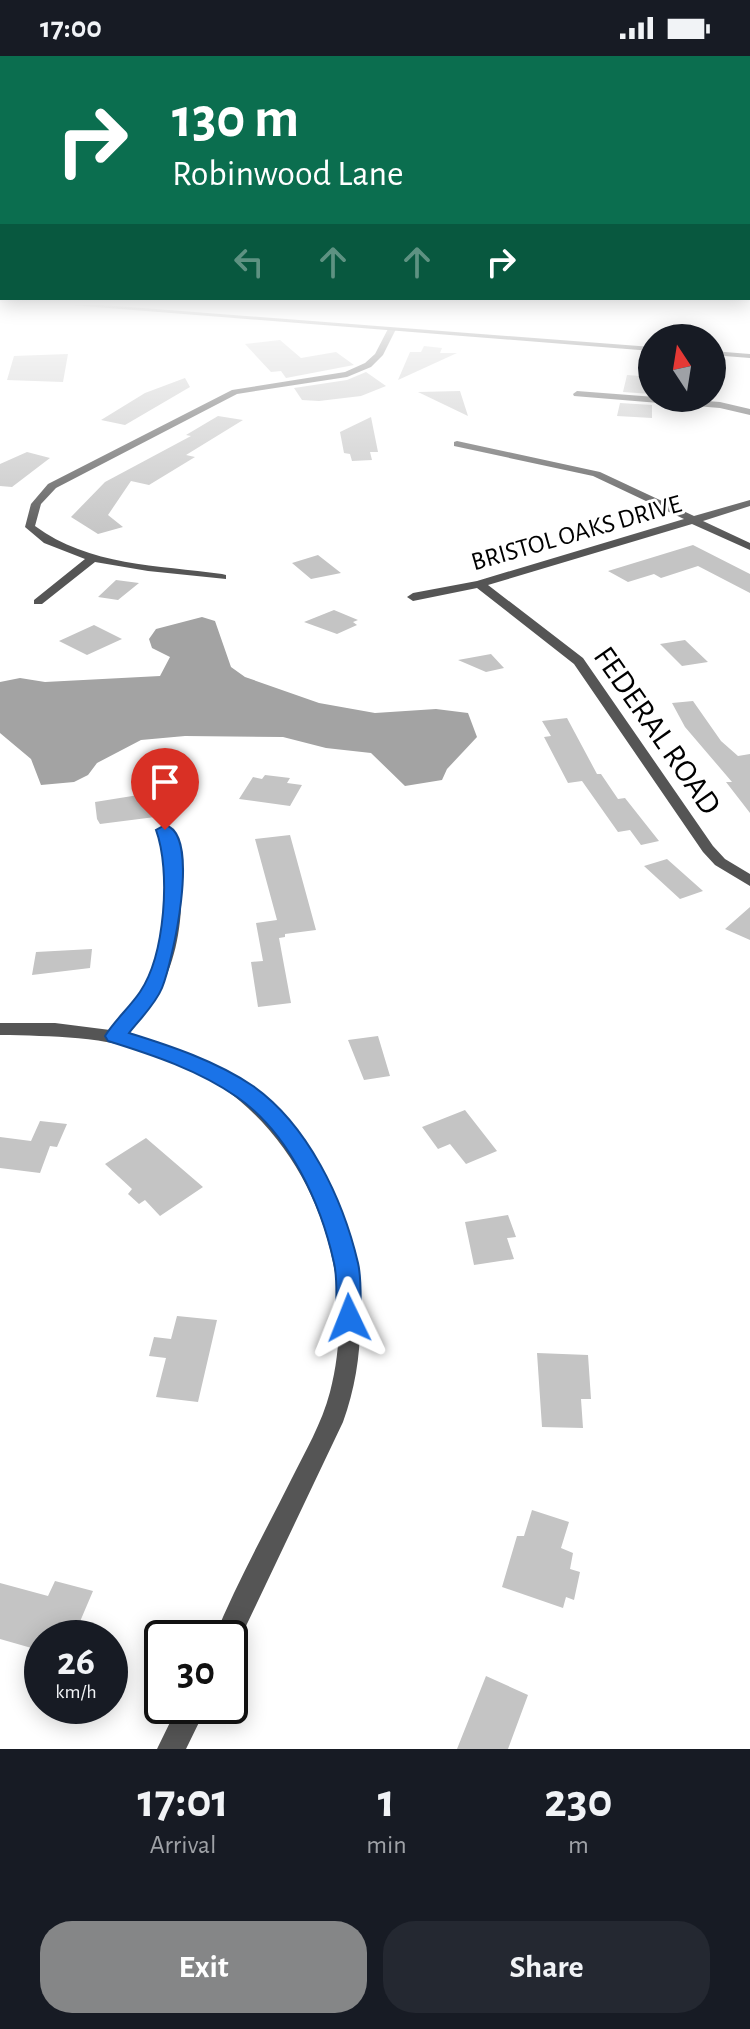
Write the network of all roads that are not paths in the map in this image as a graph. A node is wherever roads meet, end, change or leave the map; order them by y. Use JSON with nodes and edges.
{"nodes":[{"id":1,"x":285,"y":384,"type":"edge"},
{"id":2,"x":577,"y":394,"type":"dead end"},
{"id":3,"x":750,"y":412,"type":"edge"},
{"id":4,"x":457,"y":444,"type":"dead end"},
{"id":5,"x":750,"y":503,"type":"edge"},
{"id":6,"x":694,"y":520,"type":"junction"},
{"id":7,"x":750,"y":547,"type":"edge"},
{"id":8,"x":93,"y":558,"type":"junction"},
{"id":9,"x":222,"y":577,"type":"dead end"},
{"id":10,"x":479,"y":584,"type":"junction"},
{"id":11,"x":413,"y":597,"type":"dead end"},
{"id":12,"x":38,"y":602,"type":"dead end"},
{"id":13,"x":165,"y":830,"type":"dead end"},
{"id":14,"x":750,"y":881,"type":"edge"},
{"id":15,"x":0,"y":1029,"type":"edge"},
{"id":16,"x":115,"y":1036,"type":"junction"},
{"id":17,"x":236,"y":1620,"type":"edge"},
{"id":18,"x":184,"y":1724,"type":"edge"},
{"id":19,"x":171,"y":1749,"type":"edge"}],
"edges":[{"from":1,"to":8,"type":"street"},
{"from":2,"to":3,"type":"street"},
{"from":4,"to":6,"type":"street"},
{"from":5,"to":6,"type":"street","name":"BRISTOL OAKS DRIVE"},
{"from":6,"to":7,"type":"street"},
{"from":6,"to":10,"type":"street","name":"BRISTOL OAKS DRIVE"},
{"from":8,"to":9,"type":"street"},
{"from":8,"to":12,"type":"street"},
{"from":10,"to":11,"type":"street","name":"BRISTOL OAKS DRIVE"},
{"from":10,"to":14,"type":"street","name":"FEDERAL ROAD"},
{"from":13,"to":16,"type":"street"},
{"from":15,"to":16,"type":"street"},
{"from":16,"to":17,"type":"street"},
{"from":18,"to":19,"type":"street"}]}
